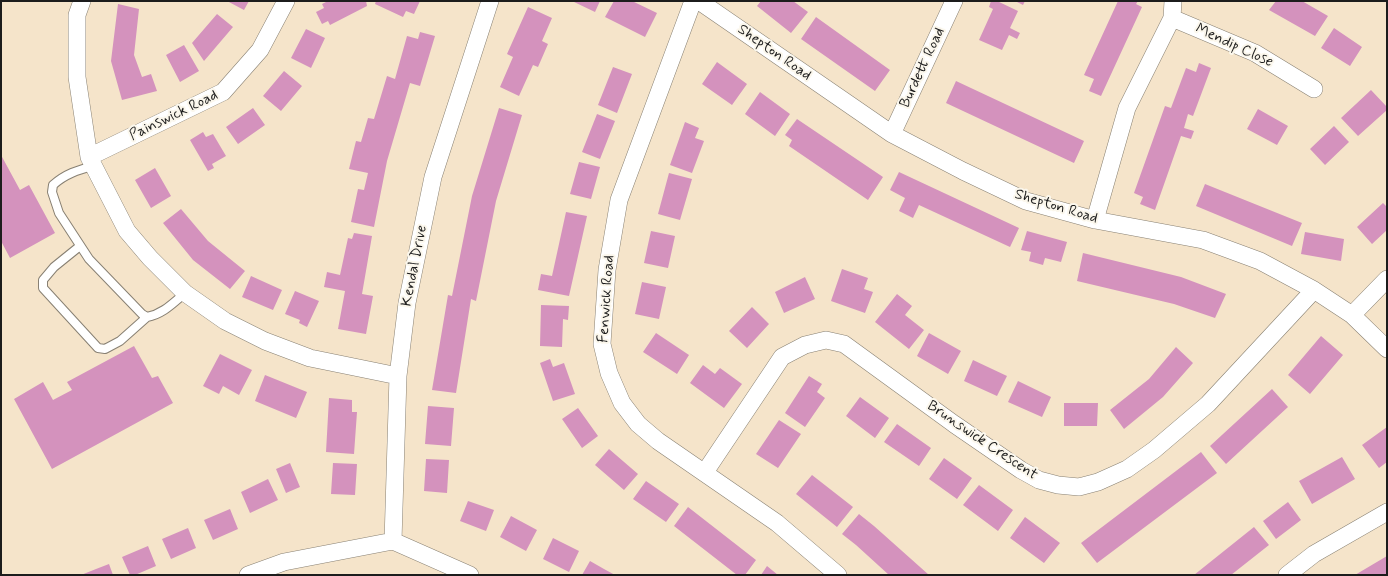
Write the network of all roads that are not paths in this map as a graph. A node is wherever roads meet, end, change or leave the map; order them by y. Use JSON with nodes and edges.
{"nodes":[{"id":1,"x":82,"y":1,"type":"edge"},
{"id":2,"x":286,"y":1,"type":"edge"},
{"id":3,"x":490,"y":1,"type":"edge"},
{"id":4,"x":693,"y":1,"type":"edge"},
{"id":5,"x":699,"y":1,"type":"edge"},
{"id":6,"x":954,"y":1,"type":"edge"},
{"id":7,"x":1172,"y":9,"type":"edge"},
{"id":8,"x":1314,"y":89,"type":"dead end"},
{"id":9,"x":892,"y":134,"type":"junction"},
{"id":10,"x":91,"y":161,"type":"junction"},
{"id":11,"x":1095,"y":220,"type":"junction"},
{"id":12,"x":80,"y":246,"type":"junction"},
{"id":13,"x":1387,"y":279,"type":"edge"},
{"id":14,"x":1314,"y":290,"type":"junction"},
{"id":15,"x":184,"y":293,"type":"junction"},
{"id":16,"x":1352,"y":315,"type":"junction"},
{"id":17,"x":147,"y":317,"type":"junction"},
{"id":18,"x":1387,"y":349,"type":"edge"},
{"id":19,"x":398,"y":376,"type":"junction"},
{"id":20,"x":705,"y":472,"type":"junction"},
{"id":21,"x":1387,"y":512,"type":"edge"},
{"id":22,"x":393,"y":541,"type":"junction"},
{"id":23,"x":248,"y":575,"type":"edge"},
{"id":24,"x":470,"y":575,"type":"edge"},
{"id":25,"x":838,"y":575,"type":"edge"},
{"id":26,"x":1287,"y":575,"type":"edge"}],
"edges":[{"from":1,"to":10,"type":"street"},
{"from":2,"to":10,"type":"street","name":"Painswick Road"},
{"from":3,"to":19,"type":"street","name":"Kendal Drive"},
{"from":4,"to":20,"type":"street","name":"Fenwick Road"},
{"from":5,"to":9,"type":"street","name":"Shepton Road"},
{"from":6,"to":9,"type":"street","name":"Burdett Road"},
{"from":7,"to":8,"type":"street","name":"Mendip Close"},
{"from":7,"to":11,"type":"street"},
{"from":9,"to":11,"type":"street","name":"Shepton Road"},
{"from":10,"to":12,"type":"lane"},
{"from":10,"to":15,"type":"street"},
{"from":11,"to":14,"type":"street","name":"Shepton Road"},
{"from":12,"to":17,"type":"lane"},
{"from":12,"to":17,"type":"lane"},
{"from":13,"to":16,"type":"street"},
{"from":14,"to":16,"type":"street","name":"Shepton Road"},
{"from":14,"to":20,"type":"street","name":"Brunswick Crescent"},
{"from":15,"to":17,"type":"lane"},
{"from":15,"to":19,"type":"street"},
{"from":16,"to":18,"type":"street","name":"Shepton Road"},
{"from":19,"to":22,"type":"street","name":"Kendal Drive"},
{"from":20,"to":25,"type":"street","name":"Fenwick Road"},
{"from":21,"to":26,"type":"street"},
{"from":22,"to":23,"type":"street"},
{"from":22,"to":24,"type":"street"}]}
